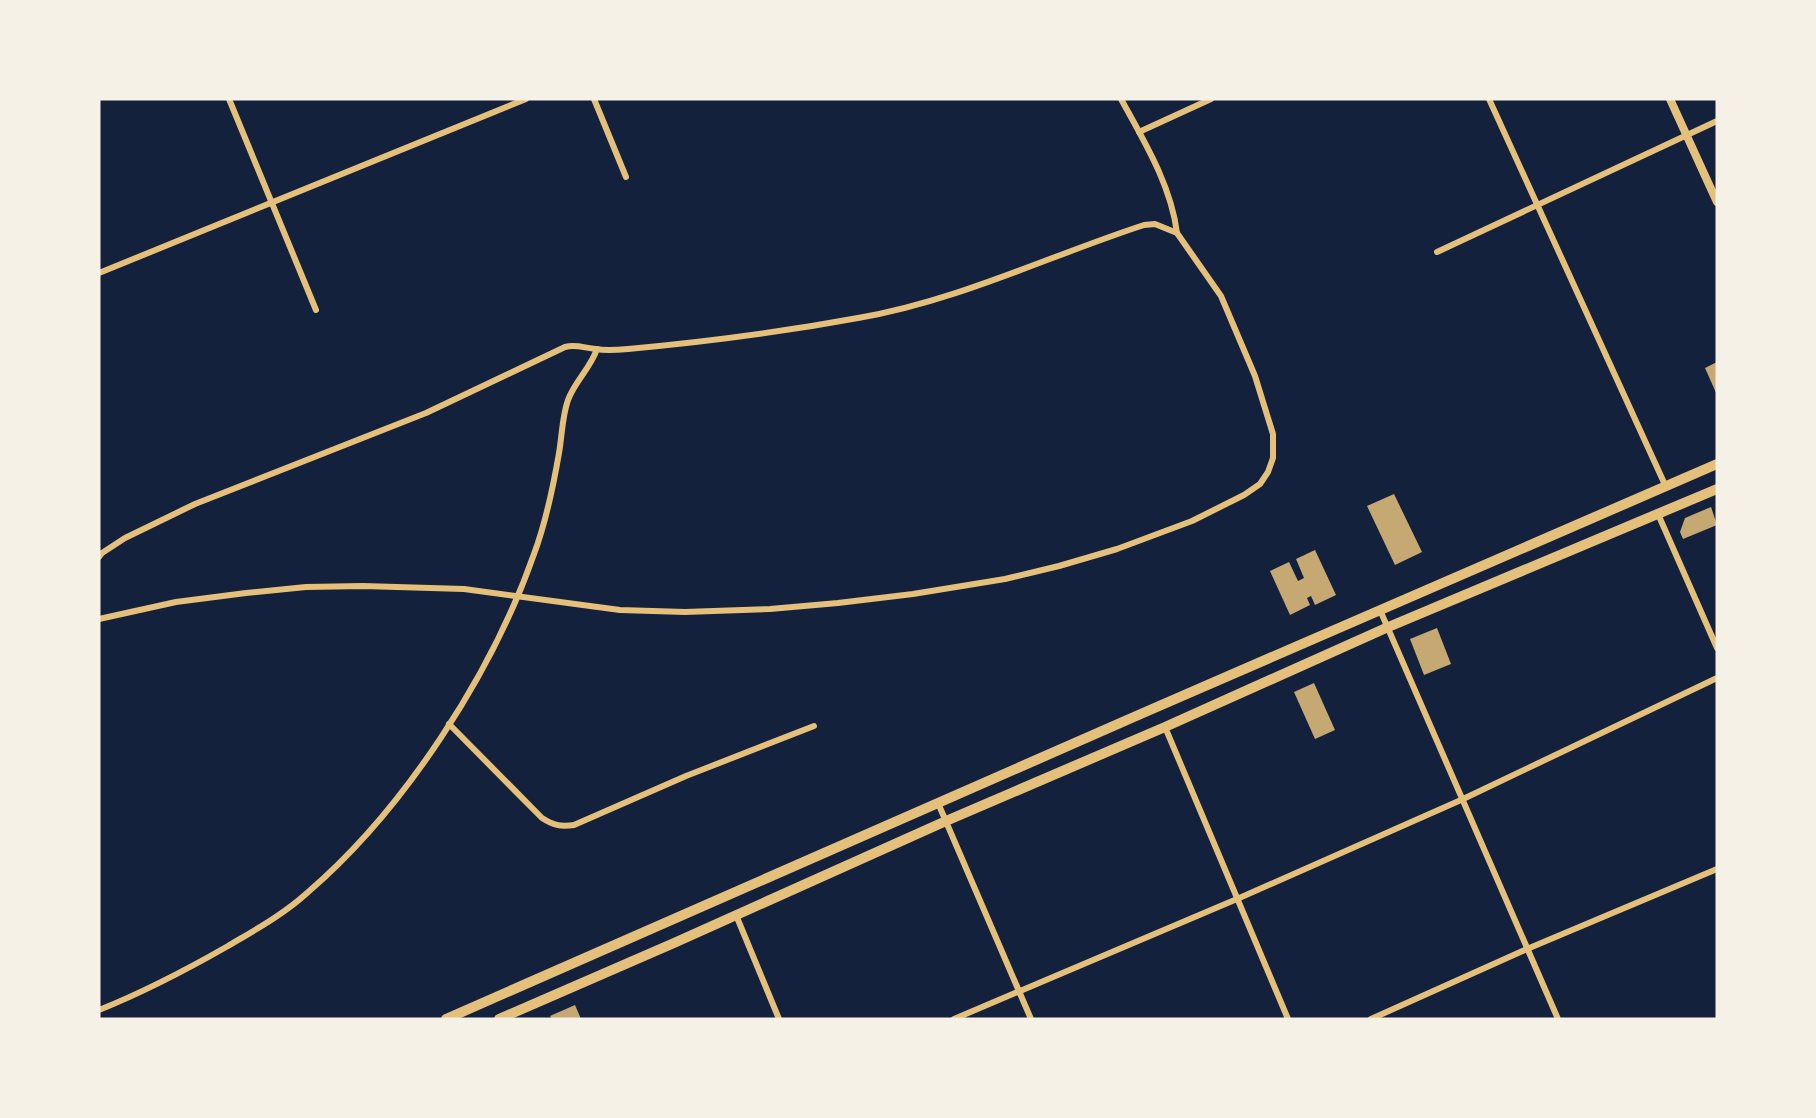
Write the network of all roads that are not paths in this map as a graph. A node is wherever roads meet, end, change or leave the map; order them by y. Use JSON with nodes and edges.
{"nodes":[{"id":1,"x":229,"y":99,"type":"edge"},
{"id":2,"x":526,"y":99,"type":"edge"},
{"id":3,"x":594,"y":99,"type":"edge"},
{"id":4,"x":1121,"y":99,"type":"edge"},
{"id":5,"x":1212,"y":99,"type":"edge"},
{"id":6,"x":1490,"y":99,"type":"edge"},
{"id":7,"x":1670,"y":99,"type":"edge"},
{"id":8,"x":1717,"y":121,"type":"edge"},
{"id":9,"x":1139,"y":132,"type":"junction"},
{"id":10,"x":1686,"y":135,"type":"junction"},
{"id":11,"x":626,"y":177,"type":"dead end"},
{"id":12,"x":270,"y":202,"type":"junction"},
{"id":13,"x":1717,"y":202,"type":"edge"},
{"id":14,"x":1537,"y":206,"type":"junction"},
{"id":15,"x":1177,"y":233,"type":"junction"},
{"id":16,"x":1437,"y":252,"type":"dead end"},
{"id":17,"x":99,"y":273,"type":"edge"},
{"id":18,"x":316,"y":310,"type":"dead end"},
{"id":19,"x":597,"y":350,"type":"junction"},
{"id":20,"x":1717,"y":464,"type":"edge"},
{"id":21,"x":1666,"y":487,"type":"junction"},
{"id":22,"x":1717,"y":489,"type":"edge"},
{"id":23,"x":1658,"y":514,"type":"junction"},
{"id":24,"x":99,"y":557,"type":"edge"},
{"id":25,"x":519,"y":595,"type":"junction"},
{"id":26,"x":1380,"y":610,"type":"junction"},
{"id":27,"x":100,"y":616,"type":"edge"},
{"id":28,"x":1386,"y":628,"type":"junction"},
{"id":29,"x":1717,"y":648,"type":"edge"},
{"id":30,"x":1717,"y":678,"type":"edge"},
{"id":31,"x":449,"y":724,"type":"junction"},
{"id":32,"x":814,"y":726,"type":"dead end"},
{"id":33,"x":1165,"y":727,"type":"junction"},
{"id":34,"x":1461,"y":800,"type":"junction"},
{"id":35,"x":938,"y":802,"type":"junction"},
{"id":36,"x":946,"y":821,"type":"junction"},
{"id":37,"x":1717,"y":869,"type":"edge"},
{"id":38,"x":1237,"y":899,"type":"junction"},
{"id":39,"x":736,"y":915,"type":"junction"},
{"id":40,"x":1527,"y":950,"type":"junction"},
{"id":41,"x":1018,"y":992,"type":"junction"},
{"id":42,"x":99,"y":1010,"type":"edge"},
{"id":43,"x":454,"y":1017,"type":"edge"},
{"id":44,"x":499,"y":1019,"type":"edge"},
{"id":45,"x":779,"y":1019,"type":"edge"},
{"id":46,"x":954,"y":1019,"type":"edge"},
{"id":47,"x":1030,"y":1019,"type":"edge"},
{"id":48,"x":1288,"y":1019,"type":"edge"},
{"id":49,"x":1371,"y":1019,"type":"edge"},
{"id":50,"x":1558,"y":1019,"type":"edge"}],
"edges":[{"from":1,"to":12,"type":"street"},
{"from":2,"to":12,"type":"street"},
{"from":3,"to":11,"type":"street"},
{"from":4,"to":9,"type":"street"},
{"from":5,"to":9,"type":"street"},
{"from":6,"to":14,"type":"street"},
{"from":7,"to":10,"type":"street"},
{"from":8,"to":10,"type":"street"},
{"from":9,"to":15,"type":"street"},
{"from":10,"to":13,"type":"street"},
{"from":10,"to":14,"type":"street"},
{"from":12,"to":17,"type":"street"},
{"from":12,"to":18,"type":"street"},
{"from":14,"to":16,"type":"street"},
{"from":14,"to":21,"type":"street"},
{"from":15,"to":19,"type":"street"},
{"from":15,"to":25,"type":"street"},
{"from":19,"to":24,"type":"street"},
{"from":19,"to":25,"type":"street"},
{"from":20,"to":21,"type":"main road"},
{"from":21,"to":26,"type":"main road"},
{"from":22,"to":23,"type":"main road"},
{"from":23,"to":28,"type":"main road"},
{"from":23,"to":29,"type":"street"},
{"from":25,"to":27,"type":"street"},
{"from":25,"to":31,"type":"street"},
{"from":26,"to":28,"type":"street"},
{"from":26,"to":35,"type":"main road"},
{"from":28,"to":33,"type":"main road"},
{"from":28,"to":34,"type":"street"},
{"from":30,"to":34,"type":"street"},
{"from":31,"to":32,"type":"street"},
{"from":31,"to":42,"type":"street"},
{"from":33,"to":36,"type":"main road"},
{"from":33,"to":38,"type":"street"},
{"from":34,"to":38,"type":"street"},
{"from":34,"to":40,"type":"street"},
{"from":35,"to":36,"type":"street"},
{"from":35,"to":43,"type":"main road"},
{"from":36,"to":39,"type":"main road"},
{"from":36,"to":41,"type":"street"},
{"from":37,"to":40,"type":"street"},
{"from":38,"to":41,"type":"street"},
{"from":38,"to":48,"type":"street"},
{"from":39,"to":44,"type":"main road"},
{"from":39,"to":45,"type":"street"},
{"from":40,"to":49,"type":"street"},
{"from":40,"to":50,"type":"street"},
{"from":41,"to":46,"type":"street"},
{"from":41,"to":47,"type":"street"}]}
